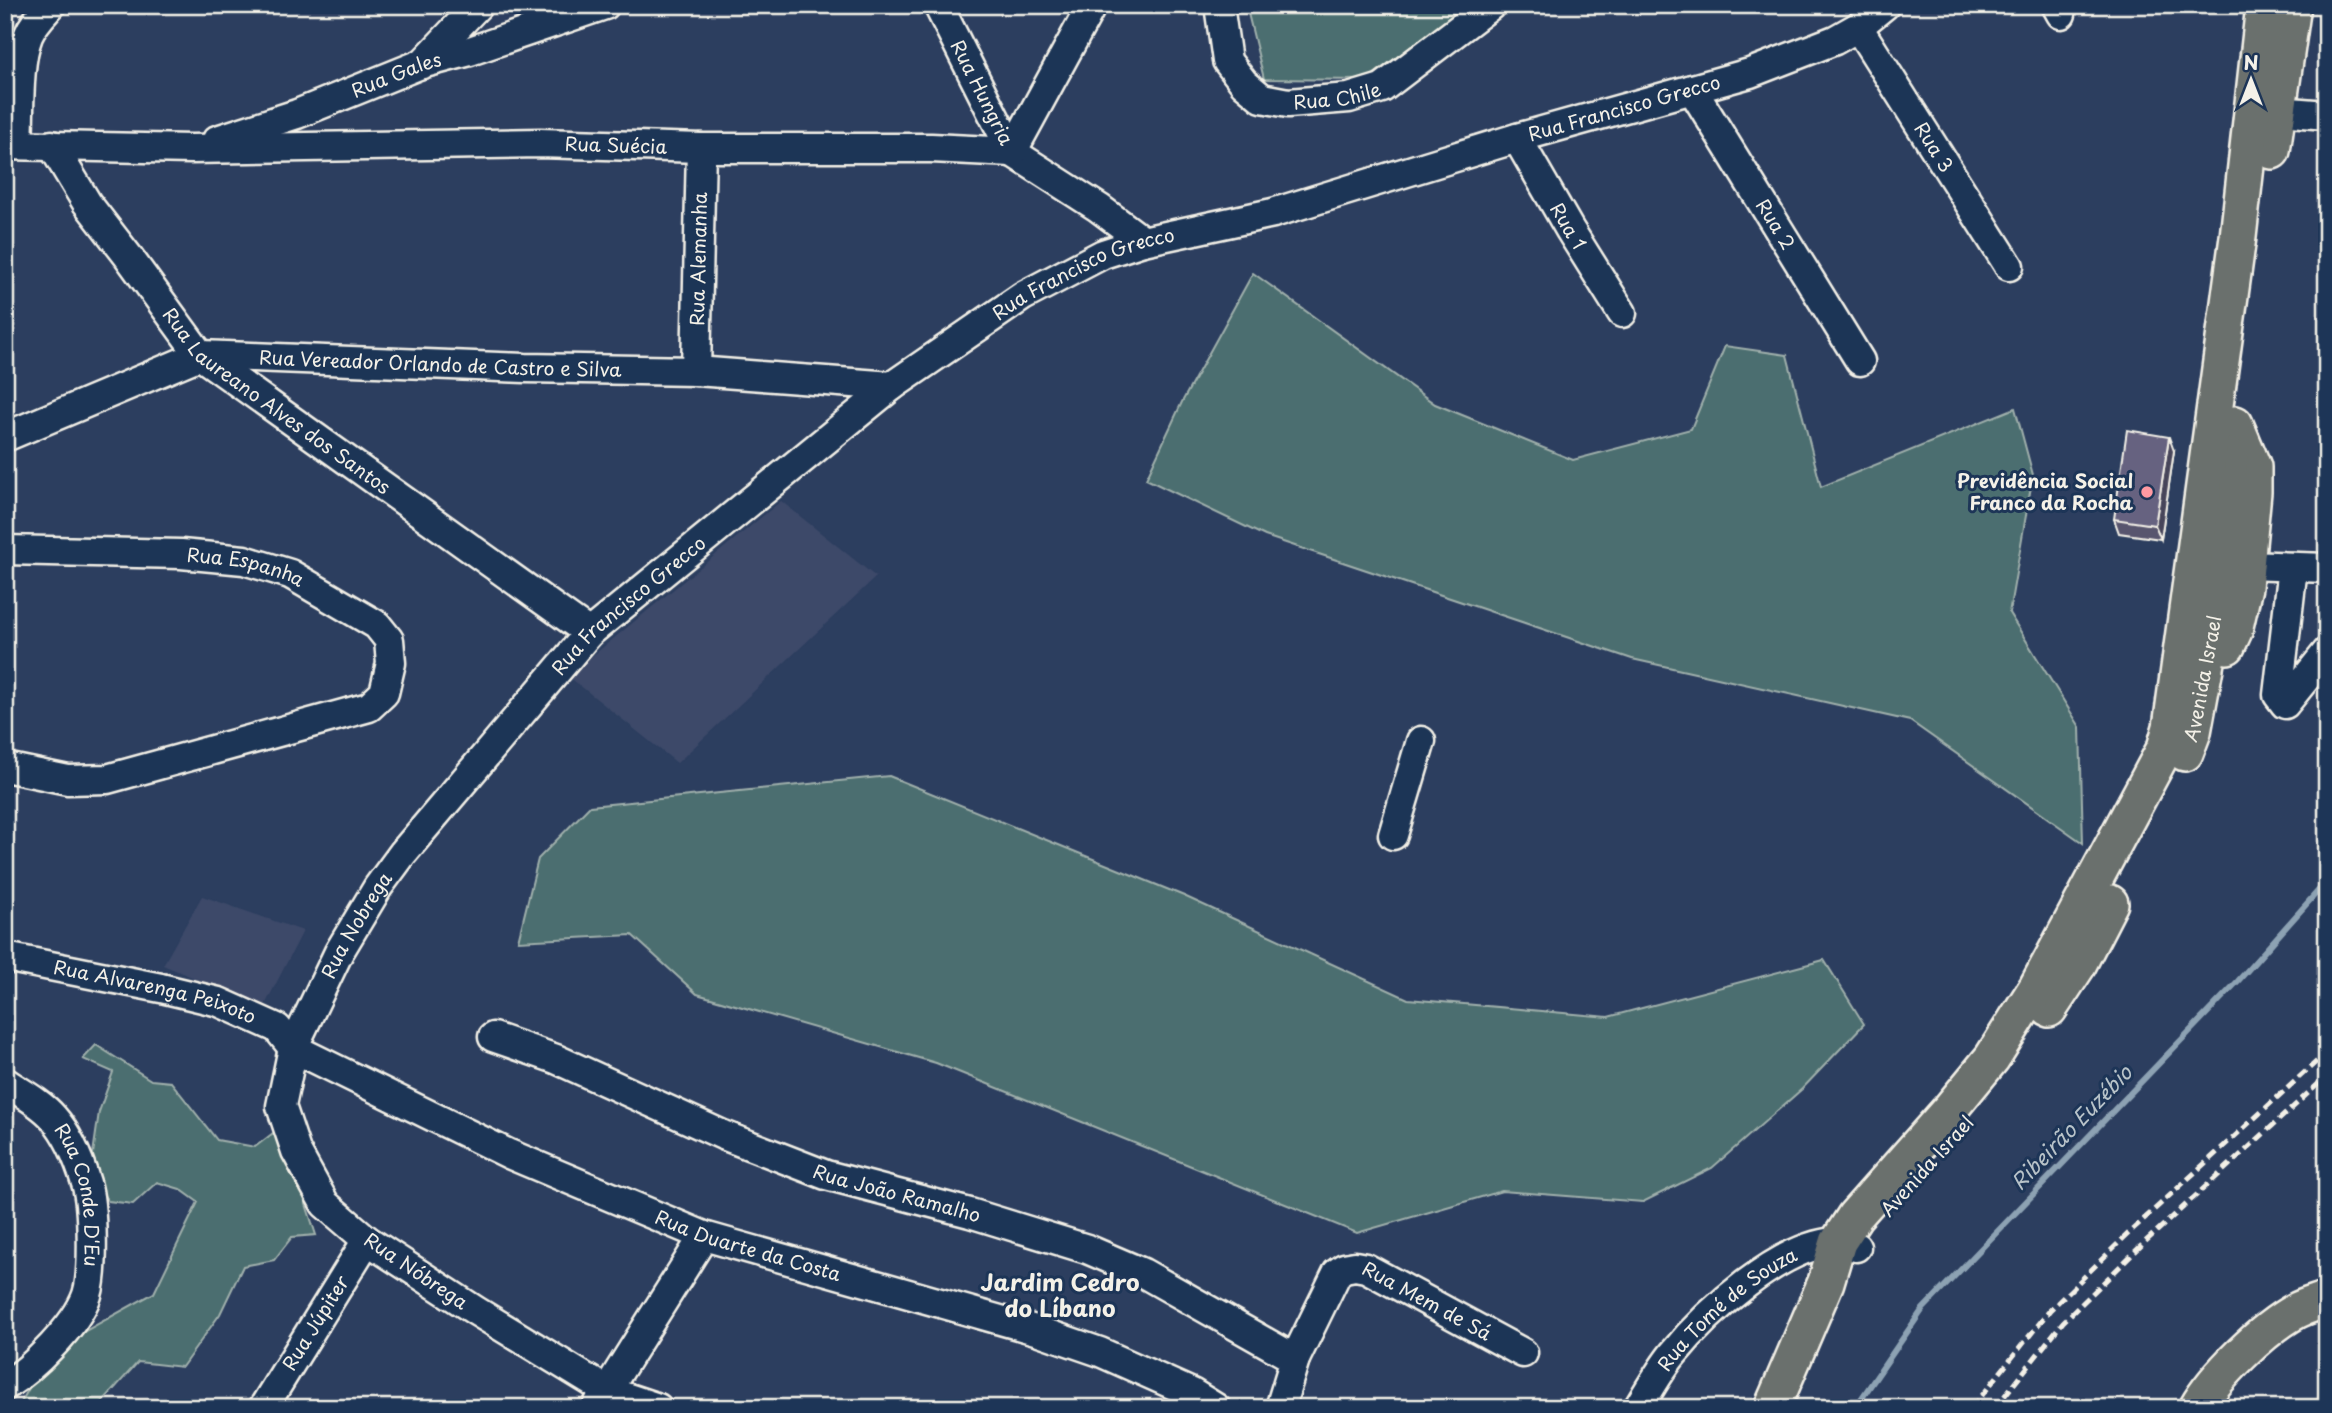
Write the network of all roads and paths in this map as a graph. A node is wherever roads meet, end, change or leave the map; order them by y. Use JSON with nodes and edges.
{"nodes":[{"id":1,"x":51,"y":5,"type":"edge"},
{"id":2,"x":478,"y":5,"type":"edge"},
{"id":3,"x":604,"y":5,"type":"edge"},
{"id":4,"x":938,"y":5,"type":"edge"},
{"id":5,"x":1092,"y":5,"type":"edge"},
{"id":6,"x":1219,"y":5,"type":"edge"},
{"id":7,"x":1491,"y":5,"type":"edge"},
{"id":8,"x":1885,"y":5,"type":"edge"},
{"id":9,"x":2264,"y":5,"type":"edge"},
{"id":10,"x":2293,"y":5,"type":"edge"},
{"id":11,"x":1858,"y":27,"type":"junction"},
{"id":12,"x":421,"y":64,"type":"junction"},
{"id":13,"x":1692,"y":89,"type":"junction"},
{"id":14,"x":2277,"y":111,"type":"junction"},
{"id":15,"x":2327,"y":115,"type":"edge"},
{"id":16,"x":1517,"y":138,"type":"junction"},
{"id":17,"x":12,"y":145,"type":"edge"},
{"id":18,"x":52,"y":145,"type":"junction"},
{"id":19,"x":701,"y":148,"type":"junction"},
{"id":20,"x":191,"y":149,"type":"junction"},
{"id":21,"x":1013,"y":152,"type":"junction"},
{"id":22,"x":1143,"y":241,"type":"junction"},
{"id":23,"x":2010,"y":266,"type":"dead end"},
{"id":24,"x":1622,"y":313,"type":"dead end"},
{"id":25,"x":200,"y":355,"type":"junction"},
{"id":26,"x":1860,"y":361,"type":"dead end"},
{"id":27,"x":696,"y":371,"type":"junction"},
{"id":28,"x":892,"y":386,"type":"junction"},
{"id":29,"x":5,"y":437,"type":"edge"},
{"id":30,"x":2241,"y":485,"type":"junction"},
{"id":31,"x":2201,"y":501,"type":"junction"},
{"id":32,"x":5,"y":551,"type":"edge"},
{"id":33,"x":2246,"y":565,"type":"junction"},
{"id":34,"x":2191,"y":566,"type":"junction"},
{"id":35,"x":2293,"y":567,"type":"junction"},
{"id":36,"x":2327,"y":568,"type":"edge"},
{"id":37,"x":2215,"y":614,"type":"junction"},
{"id":38,"x":589,"y":633,"type":"junction"},
{"id":39,"x":2327,"y":652,"type":"edge"},
{"id":40,"x":2199,"y":702,"type":"junction"},
{"id":41,"x":1421,"y":741,"type":"dead end"},
{"id":42,"x":5,"y":767,"type":"edge"},
{"id":43,"x":437,"y":813,"type":"joint"},
{"id":44,"x":1393,"y":835,"type":"dead end"},
{"id":45,"x":5,"y":957,"type":"edge"},
{"id":46,"x":493,"y":1037,"type":"dead end"},
{"id":47,"x":293,"y":1048,"type":"junction"},
{"id":48,"x":5,"y":1082,"type":"edge"},
{"id":49,"x":704,"y":1236,"type":"junction"},
{"id":50,"x":367,"y":1240,"type":"junction"},
{"id":51,"x":1847,"y":1244,"type":"junction"},
{"id":52,"x":2327,"y":1299,"type":"edge"},
{"id":53,"x":1523,"y":1353,"type":"dead end"},
{"id":54,"x":1295,"y":1359,"type":"junction"},
{"id":55,"x":5,"y":1386,"type":"edge"},
{"id":56,"x":602,"y":1399,"type":"edge"},
{"id":57,"x":263,"y":1408,"type":"edge"},
{"id":58,"x":658,"y":1408,"type":"edge"},
{"id":59,"x":1216,"y":1408,"type":"edge"},
{"id":60,"x":1280,"y":1408,"type":"edge"},
{"id":61,"x":1638,"y":1408,"type":"edge"},
{"id":62,"x":1772,"y":1408,"type":"edge"},
{"id":63,"x":2197,"y":1408,"type":"edge"}],
"edges":[{"from":1,"to":17,"type":"street"},
{"from":2,"to":12,"type":"street"},
{"from":3,"to":12,"type":"street","name":"Rua Gales"},
{"from":4,"to":21,"type":"street","name":"Rua Hungria"},
{"from":5,"to":21,"type":"street"},
{"from":6,"to":7,"type":"street","name":"Rua Chile"},
{"from":8,"to":11,"type":"street","name":"Rua Francisco Grecco"},
{"from":9,"to":31,"type":"main road","name":"Avenida Israel"},
{"from":10,"to":14,"type":"main road","name":"Avenida Israel"},
{"from":11,"to":13,"type":"street","name":"Rua Francisco Grecco"},
{"from":11,"to":23,"type":"street","name":"Rua 3"},
{"from":12,"to":20,"type":"street","name":"Rua Gales"},
{"from":13,"to":16,"type":"street","name":"Rua Francisco Grecco"},
{"from":13,"to":26,"type":"street","name":"Rua 2"},
{"from":14,"to":15,"type":"street"},
{"from":14,"to":30,"type":"main road","name":"Avenida Israel"},
{"from":16,"to":22,"type":"street","name":"Rua Francisco Grecco"},
{"from":16,"to":24,"type":"street","name":"Rua 1"},
{"from":17,"to":18,"type":"street"},
{"from":18,"to":20,"type":"street","name":"Rua Suécia"},
{"from":18,"to":25,"type":"street","name":"Rua Laureano Alves dos Santos"},
{"from":19,"to":20,"type":"street","name":"Rua Suécia"},
{"from":19,"to":21,"type":"street","name":"Rua Suécia"},
{"from":19,"to":27,"type":"street","name":"Rua Alemanha"},
{"from":21,"to":22,"type":"street","name":"Rua Hungria"},
{"from":22,"to":28,"type":"street","name":"Rua Francisco Grecco"},
{"from":25,"to":27,"type":"street","name":"Rua Vereador Orlando de Castro e Silva"},
{"from":25,"to":29,"type":"street","name":"Rua Vereador Orlando de Castro e Silva"},
{"from":25,"to":38,"type":"street","name":"Rua Laureano Alves dos Santos"},
{"from":27,"to":28,"type":"street","name":"Rua Vereador Orlando de Castro e Silva"},
{"from":28,"to":38,"type":"street","name":"Rua Francisco Grecco"},
{"from":30,"to":31,"type":"main road"},
{"from":30,"to":33,"type":"main road"},
{"from":30,"to":37,"type":"main road","name":"Avenida Israel"},
{"from":31,"to":34,"type":"main road","name":"Avenida Israel"},
{"from":32,"to":42,"type":"street","name":"Rua Espanha"},
{"from":33,"to":35,"type":"street"},
{"from":33,"to":40,"type":"main road"},
{"from":34,"to":37,"type":"main road"},
{"from":34,"to":51,"type":"main road","name":"Avenida Israel"},
{"from":35,"to":36,"type":"street"},
{"from":35,"to":39,"type":"street"},
{"from":37,"to":40,"type":"main road","name":"Avenida Israel"},
{"from":38,"to":43,"type":"street","name":"Rua Francisco Grecco"},
{"from":40,"to":51,"type":"main road","name":"Avenida Israel"},
{"from":41,"to":44,"type":"street"},
{"from":43,"to":47,"type":"street","name":"Rua Nobrega"},
{"from":45,"to":47,"type":"street","name":"Rua Alvarenga Peixoto"},
{"from":46,"to":54,"type":"street","name":"Rua João Ramalho"},
{"from":47,"to":49,"type":"street","name":"Rua Duarte da Costa"},
{"from":47,"to":50,"type":"street","name":"Rua Nóbrega"},
{"from":48,"to":55,"type":"street","name":"Rua Conde D'Eu"},
{"from":49,"to":56,"type":"street"},
{"from":49,"to":59,"type":"street","name":"Rua Duarte da Costa"},
{"from":50,"to":56,"type":"street","name":"Rua Nóbrega"},
{"from":50,"to":57,"type":"street","name":"Rua Júpiter"},
{"from":51,"to":61,"type":"street","name":"Rua Tomé de Souza"},
{"from":51,"to":62,"type":"main road","name":"Avenida Israel"},
{"from":52,"to":63,"type":"main road"},
{"from":53,"to":54,"type":"street","name":"Rua Mem de Sá"},
{"from":54,"to":60,"type":"street","name":"Rua Mem de Sá"},
{"from":56,"to":58,"type":"street","name":"Rua Nóbrega"}]}
